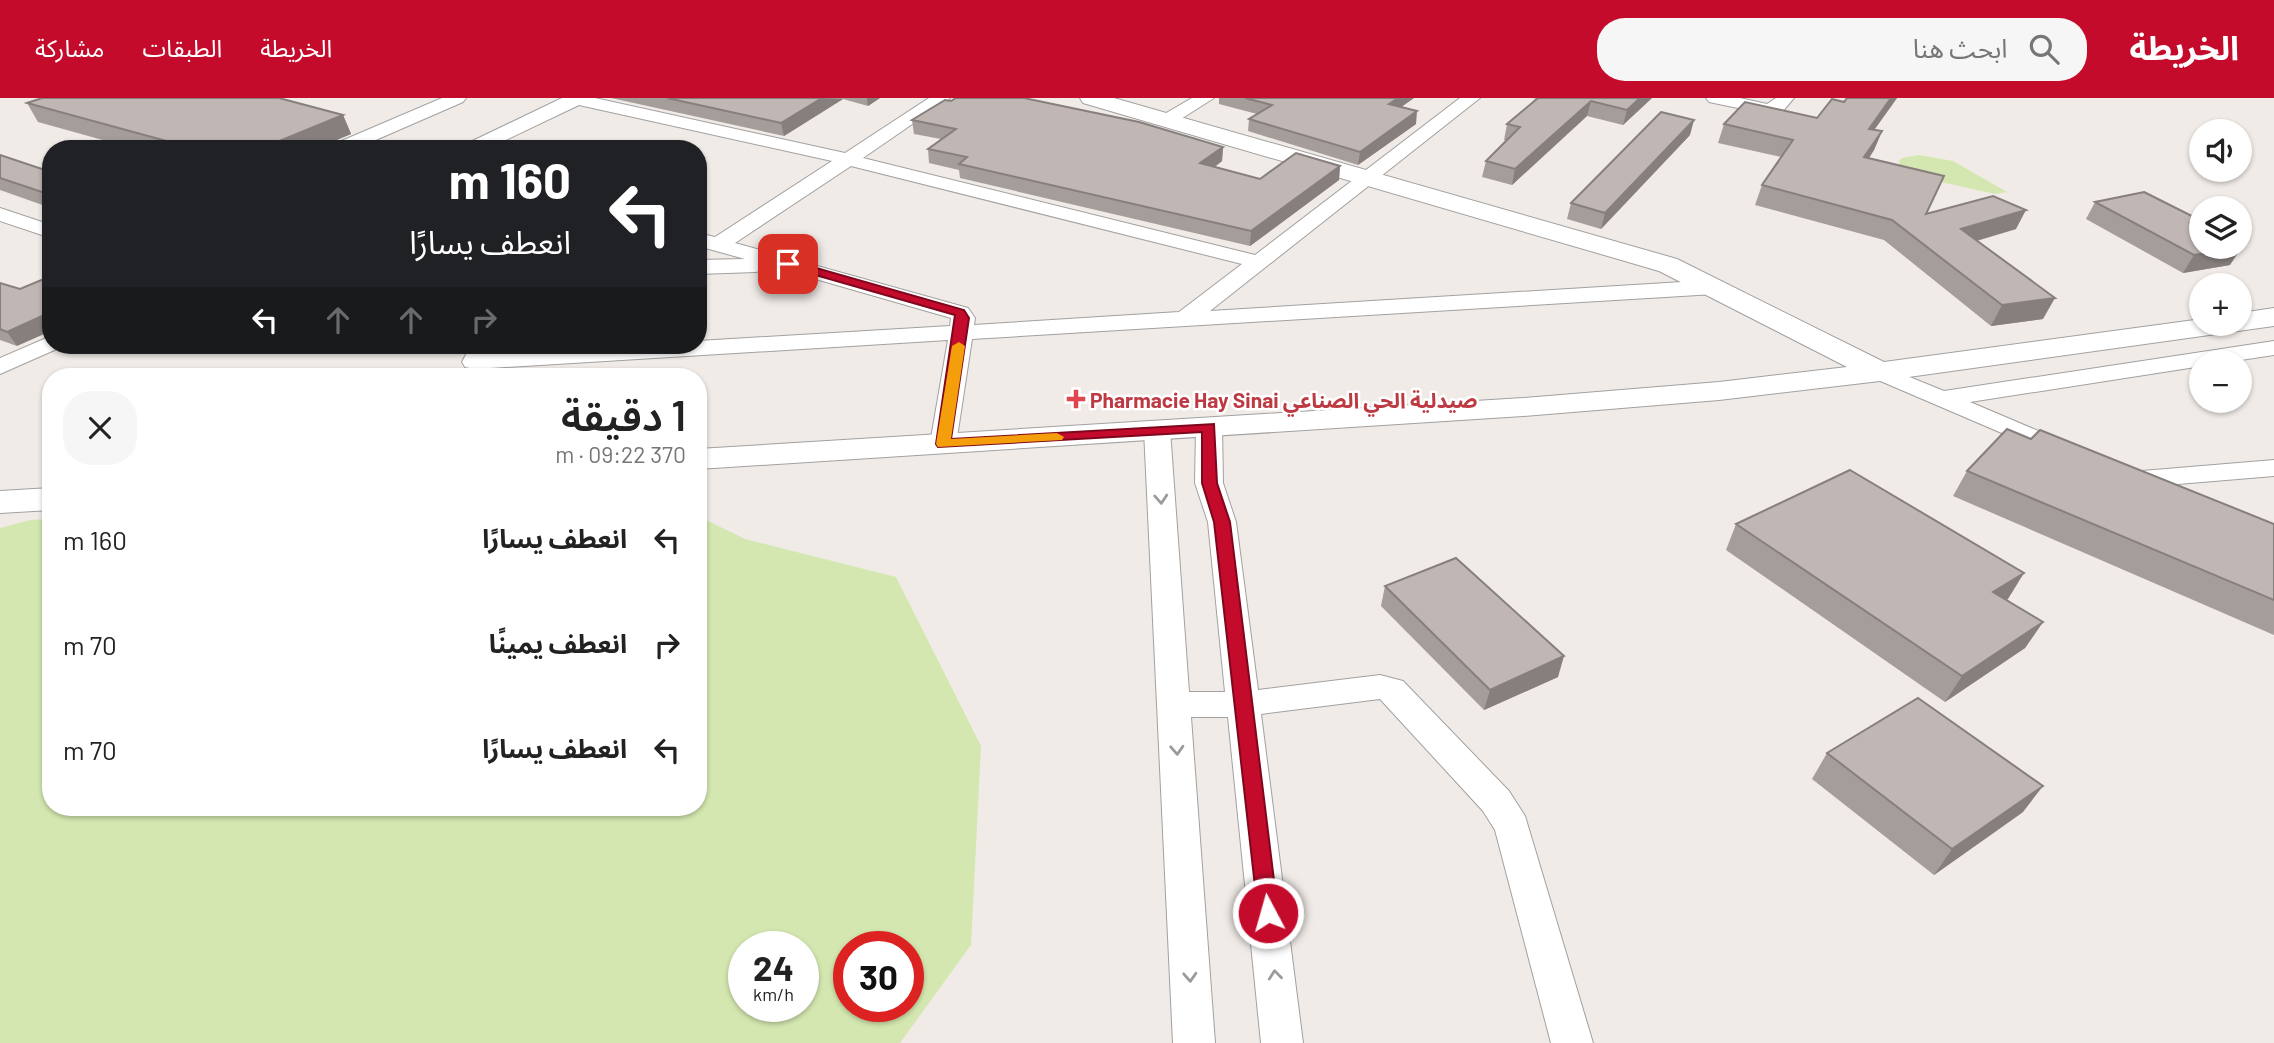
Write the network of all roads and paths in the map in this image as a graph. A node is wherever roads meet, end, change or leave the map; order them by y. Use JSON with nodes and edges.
{"nodes":[{"id":1,"x":457,"y":98,"type":"edge"},
{"id":2,"x":941,"y":98,"type":"edge"},
{"id":3,"x":1091,"y":98,"type":"edge"},
{"id":4,"x":1205,"y":98,"type":"edge"},
{"id":5,"x":1471,"y":98,"type":"edge"},
{"id":6,"x":1715,"y":98,"type":"edge"},
{"id":7,"x":1784,"y":98,"type":"edge"},
{"id":8,"x":576,"y":99,"type":"edge"},
{"id":9,"x":1167,"y":120,"type":"junction"},
{"id":10,"x":367,"y":140,"type":"edge"},
{"id":11,"x":490,"y":140,"type":"edge"},
{"id":12,"x":846,"y":159,"type":"junction"},
{"id":13,"x":1368,"y":177,"type":"junction"},
{"id":14,"x":0,"y":214,"type":"edge"},
{"id":15,"x":42,"y":229,"type":"edge"},
{"id":16,"x":708,"y":242,"type":"edge"},
{"id":17,"x":1258,"y":262,"type":"junction"},
{"id":18,"x":788,"y":264,"type":"junction"},
{"id":19,"x":707,"y":267,"type":"edge"},
{"id":20,"x":1715,"y":287,"type":"junction"},
{"id":21,"x":2274,"y":317,"type":"edge"},
{"id":22,"x":1185,"y":319,"type":"junction"},
{"id":23,"x":2252,"y":320,"type":"edge"},
{"id":24,"x":2189,"y":329,"type":"edge"},
{"id":25,"x":2252,"y":329,"type":"edge"},
{"id":26,"x":961,"y":333,"type":"junction"},
{"id":27,"x":2274,"y":341,"type":"edge"},
{"id":28,"x":42,"y":347,"type":"edge"},
{"id":29,"x":707,"y":348,"type":"edge"},
{"id":30,"x":2274,"y":348,"type":"edge"},
{"id":31,"x":478,"y":354,"type":"edge"},
{"id":32,"x":608,"y":354,"type":"edge"},
{"id":33,"x":0,"y":367,"type":"edge"},
{"id":34,"x":1880,"y":372,"type":"junction"},
{"id":35,"x":1940,"y":399,"type":"junction"},
{"id":36,"x":1209,"y":427,"type":"junction"},
{"id":37,"x":1157,"y":430,"type":"junction"},
{"id":38,"x":943,"y":444,"type":"junction"},
{"id":39,"x":707,"y":458,"type":"edge"},
{"id":40,"x":2274,"y":468,"type":"edge"},
{"id":41,"x":2130,"y":480,"type":"junction"},
{"id":42,"x":2178,"y":499,"type":"edge"},
{"id":43,"x":42,"y":500,"type":"edge"},
{"id":44,"x":0,"y":502,"type":"edge"},
{"id":45,"x":1245,"y":704,"type":"junction"},
{"id":46,"x":1174,"y":705,"type":"junction"},
{"id":47,"x":1194,"y":1043,"type":"edge"},
{"id":48,"x":1282,"y":1043,"type":"edge"},
{"id":49,"x":1572,"y":1043,"type":"edge"}],
"edges":[{"from":1,"to":10,"type":"street"},
{"from":2,"to":12,"type":"street"},
{"from":3,"to":9,"type":"street"},
{"from":4,"to":9,"type":"street"},
{"from":5,"to":13,"type":"street"},
{"from":6,"to":7,"type":"street"},
{"from":8,"to":11,"type":"street"},
{"from":8,"to":12,"type":"street"},
{"from":9,"to":13,"type":"street"},
{"from":12,"to":16,"type":"street"},
{"from":12,"to":17,"type":"street"},
{"from":13,"to":17,"type":"street"},
{"from":13,"to":20,"type":"street"},
{"from":14,"to":15,"type":"street"},
{"from":16,"to":18,"type":"street"},
{"from":17,"to":22,"type":"street"},
{"from":18,"to":19,"type":"street"},
{"from":18,"to":26,"type":"street"},
{"from":20,"to":22,"type":"street"},
{"from":20,"to":34,"type":"street"},
{"from":21,"to":23,"type":"street"},
{"from":22,"to":26,"type":"street"},
{"from":24,"to":34,"type":"street"},
{"from":25,"to":27,"type":"street"},
{"from":26,"to":29,"type":"street"},
{"from":26,"to":38,"type":"street"},
{"from":28,"to":33,"type":"street"},
{"from":30,"to":35,"type":"street"},
{"from":31,"to":32,"type":"street"},
{"from":34,"to":35,"type":"street"},
{"from":34,"to":36,"type":"street"},
{"from":35,"to":41,"type":"street"},
{"from":36,"to":37,"type":"street"},
{"from":36,"to":45,"type":"street"},
{"from":37,"to":38,"type":"street"},
{"from":37,"to":46,"type":"street","one_way":true},
{"from":38,"to":39,"type":"street"},
{"from":40,"to":41,"type":"street"},
{"from":41,"to":42,"type":"street"},
{"from":43,"to":44,"type":"street"},
{"from":45,"to":46,"type":"street"},
{"from":48,"to":45,"type":"street","one_way":true},
{"from":45,"to":49,"type":"street"},
{"from":46,"to":47,"type":"street","one_way":true}]}
